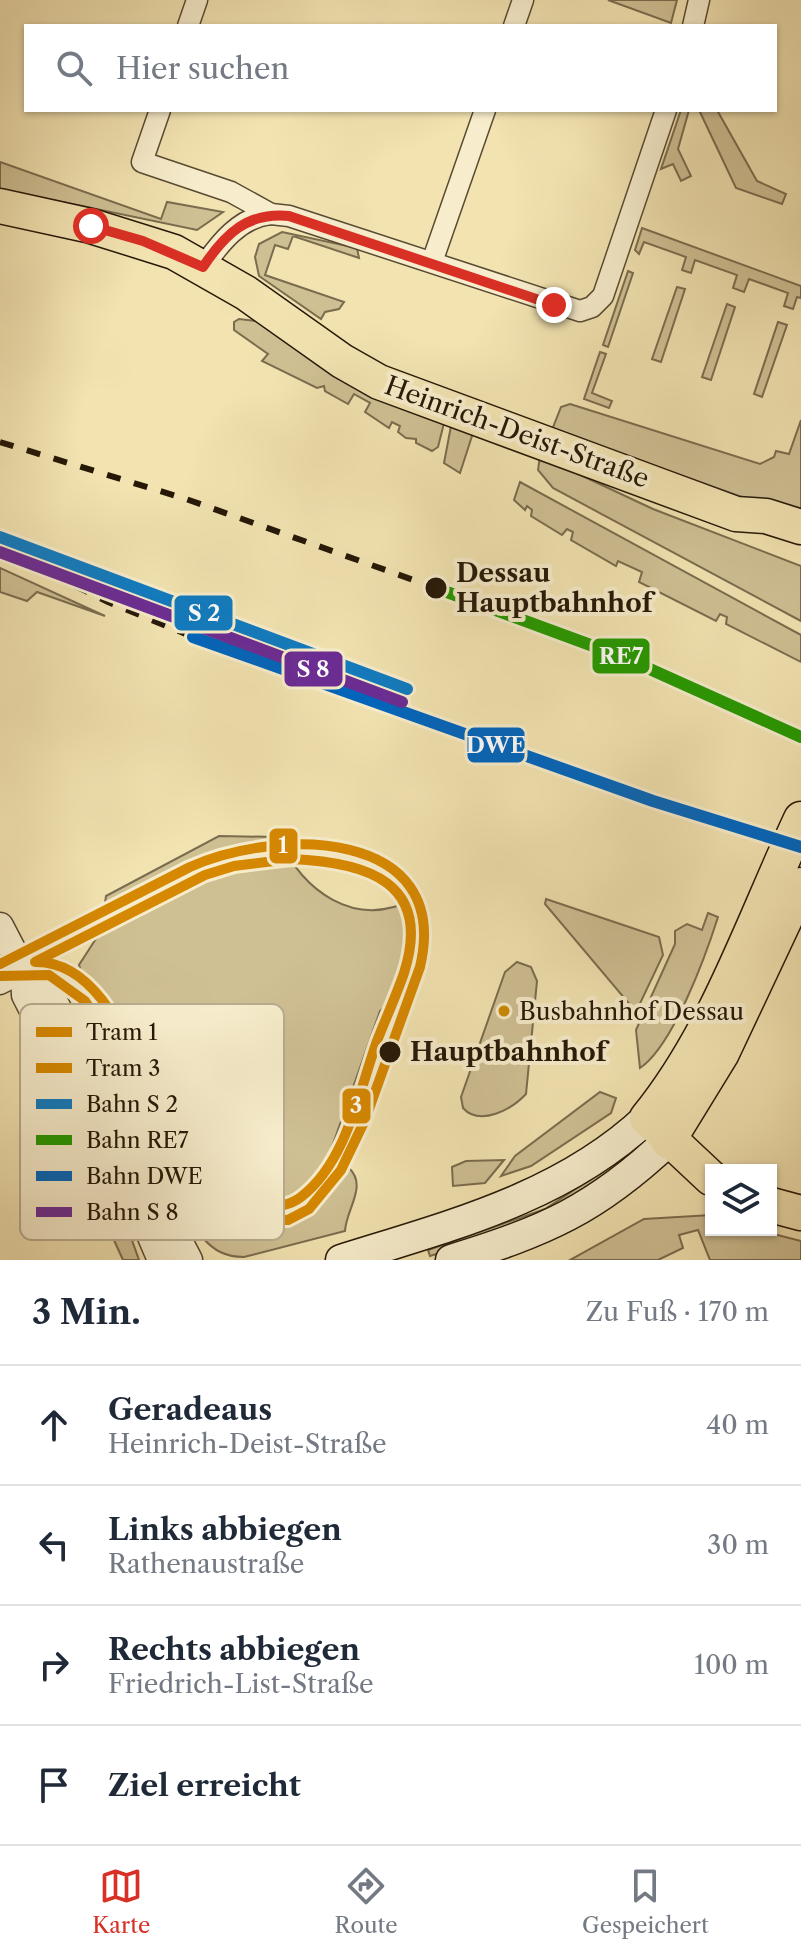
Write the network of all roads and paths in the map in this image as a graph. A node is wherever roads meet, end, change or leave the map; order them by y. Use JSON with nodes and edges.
{"nodes":[{"id":1,"x":197,"y":0,"type":"edge"},
{"id":2,"x":523,"y":0,"type":"edge"},
{"id":3,"x":699,"y":0,"type":"edge"},
{"id":4,"x":189,"y":24,"type":"edge"},
{"id":5,"x":515,"y":24,"type":"edge"},
{"id":6,"x":693,"y":24,"type":"edge"},
{"id":7,"x":159,"y":112,"type":"edge"},
{"id":8,"x":484,"y":112,"type":"edge"},
{"id":9,"x":665,"y":112,"type":"edge"},
{"id":10,"x":0,"y":206,"type":"edge"},
{"id":11,"x":271,"y":214,"type":"junction"},
{"id":12,"x":432,"y":262,"type":"junction"},
{"id":13,"x":203,"y":267,"type":"junction"},
{"id":14,"x":736,"y":514,"type":"junction"},
{"id":15,"x":801,"y":527,"type":"edge"},
{"id":16,"x":801,"y":548,"type":"edge"},
{"id":17,"x":801,"y":819,"type":"edge"},
{"id":18,"x":789,"y":888,"type":"edge"},
{"id":19,"x":4,"y":942,"type":"edge"},
{"id":20,"x":24,"y":972,"type":"junction"},
{"id":21,"x":0,"y":984,"type":"edge"},
{"id":22,"x":30,"y":1004,"type":"edge"},
{"id":23,"x":56,"y":1004,"type":"edge"},
{"id":24,"x":648,"y":1132,"type":"junction"},
{"id":25,"x":705,"y":1174,"type":"edge"},
{"id":26,"x":777,"y":1207,"type":"edge"},
{"id":27,"x":801,"y":1213,"type":"edge"},
{"id":28,"x":152,"y":1240,"type":"edge"},
{"id":29,"x":179,"y":1240,"type":"edge"},
{"id":30,"x":161,"y":1260,"type":"edge"},
{"id":31,"x":189,"y":1260,"type":"edge"},
{"id":32,"x":341,"y":1260,"type":"edge"},
{"id":33,"x":451,"y":1260,"type":"edge"}],
"edges":[{"from":1,"to":4,"type":"street"},
{"from":2,"to":5,"type":"street"},
{"from":3,"to":6,"type":"street"},
{"from":7,"to":11,"type":"street"},
{"from":8,"to":12,"type":"street"},
{"from":9,"to":12,"type":"street"},
{"from":10,"to":13,"type":"main road","name":"Heinrich-Deist-Straße"},
{"from":11,"to":12,"type":"street"},
{"from":11,"to":13,"type":"street"},
{"from":13,"to":14,"type":"main road","name":"Heinrich-Deist-Straße"},
{"from":14,"to":15,"type":"main road","name":"Heinrich-Deist-Straße"},
{"from":14,"to":16,"type":"main road","name":"Heinrich-Deist-Straße"},
{"from":17,"to":18,"type":"main road"},
{"from":18,"to":24,"type":"main road"},
{"from":19,"to":20,"type":"street"},
{"from":20,"to":21,"type":"street"},
{"from":20,"to":22,"type":"street"},
{"from":20,"to":23,"type":"street"},
{"from":24,"to":25,"type":"main road"},
{"from":24,"to":32,"type":"main road"},
{"from":24,"to":33,"type":"main road"},
{"from":26,"to":27,"type":"main road"},
{"from":28,"to":30,"type":"street"},
{"from":29,"to":31,"type":"street"}]}
